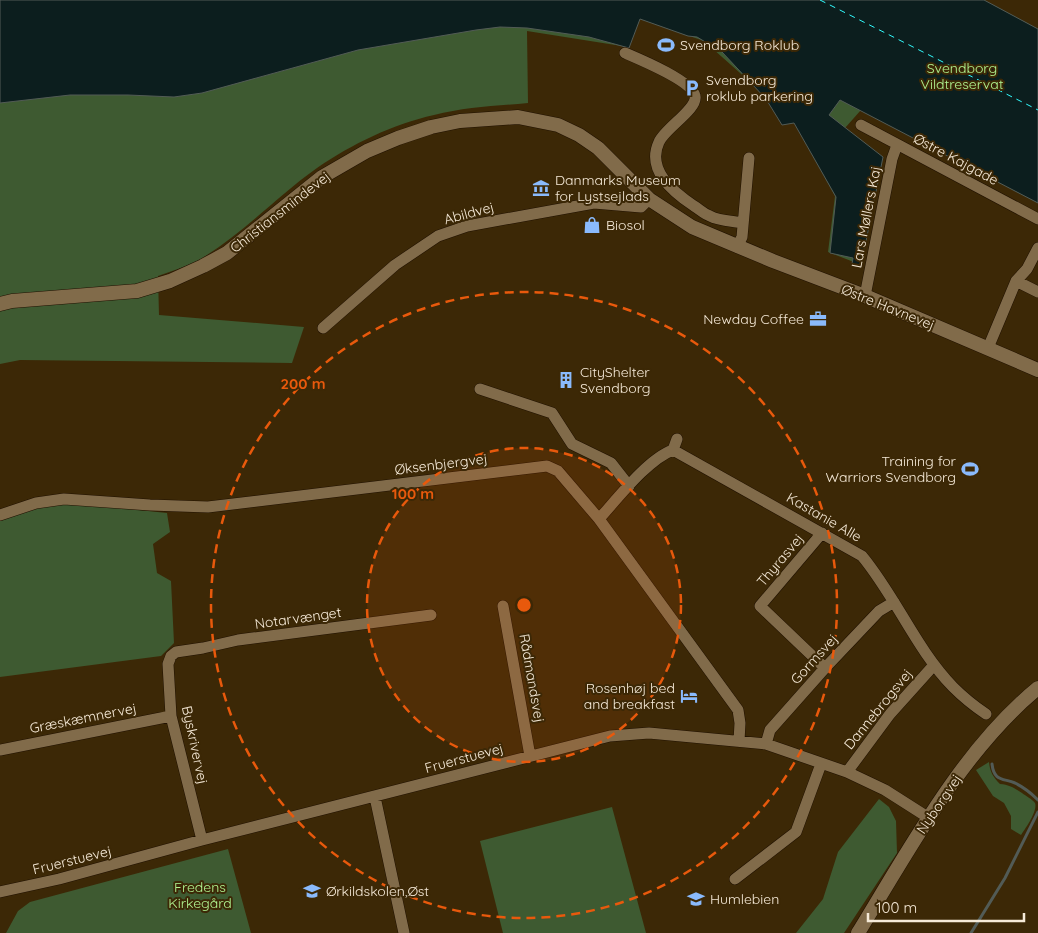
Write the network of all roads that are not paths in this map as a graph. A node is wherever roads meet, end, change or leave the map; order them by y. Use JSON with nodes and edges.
{"nodes":[{"id":1,"x":625,"y":52,"type":"dead end"},
{"id":2,"x":861,"y":125,"type":"dead end"},
{"id":3,"x":897,"y":145,"type":"junction"},
{"id":4,"x":749,"y":158,"type":"dead end"},
{"id":5,"x":650,"y":199,"type":"junction"},
{"id":6,"x":1038,"y":219,"type":"edge"},
{"id":7,"x":743,"y":223,"type":"junction"},
{"id":8,"x":738,"y":247,"type":"junction"},
{"id":9,"x":1038,"y":248,"type":"edge"},
{"id":10,"x":1016,"y":281,"type":"junction"},
{"id":11,"x":1038,"y":292,"type":"edge"},
{"id":12,"x":865,"y":296,"type":"junction"},
{"id":13,"x":0,"y":304,"type":"edge"},
{"id":14,"x":323,"y":328,"type":"dead end"},
{"id":15,"x":988,"y":348,"type":"junction"},
{"id":16,"x":1038,"y":370,"type":"edge"},
{"id":17,"x":480,"y":389,"type":"dead end"},
{"id":18,"x":629,"y":486,"type":"junction"},
{"id":19,"x":0,"y":515,"type":"edge"},
{"id":20,"x":599,"y":519,"type":"junction"},
{"id":21,"x":822,"y":533,"type":"junction"},
{"id":22,"x":894,"y":602,"type":"junction"},
{"id":23,"x":504,"y":606,"type":"dead end"},
{"id":24,"x":431,"y":615,"type":"dead end"},
{"id":25,"x":171,"y":656,"type":"joint"},
{"id":26,"x":934,"y":665,"type":"junction"},
{"id":27,"x":825,"y":668,"type":"junction"},
{"id":28,"x":1038,"y":688,"type":"edge"},
{"id":29,"x":986,"y":714,"type":"dead end"},
{"id":30,"x":172,"y":716,"type":"junction"},
{"id":31,"x":739,"y":741,"type":"junction"},
{"id":32,"x":766,"y":744,"type":"junction"},
{"id":33,"x":0,"y":750,"type":"edge"},
{"id":34,"x":530,"y":756,"type":"junction"},
{"id":35,"x":821,"y":764,"type":"junction"},
{"id":36,"x":847,"y":772,"type":"junction"},
{"id":37,"x":375,"y":797,"type":"junction"},
{"id":38,"x":929,"y":818,"type":"junction"},
{"id":39,"x":202,"y":840,"type":"junction"},
{"id":40,"x":735,"y":879,"type":"dead end"},
{"id":41,"x":0,"y":892,"type":"edge"},
{"id":42,"x":404,"y":933,"type":"edge"},
{"id":43,"x":858,"y":933,"type":"edge"}],
"edges":[{"from":1,"to":7,"type":"street"},
{"from":2,"to":3,"type":"street","name":"Østre Kajgade"},
{"from":3,"to":6,"type":"street","name":"Østre Kajgade"},
{"from":3,"to":12,"type":"street","name":"Lars Møllers Kaj"},
{"from":4,"to":7,"type":"street"},
{"from":5,"to":8,"type":"street","name":"Østre Havnevej"},
{"from":5,"to":13,"type":"street","name":"Christiansmindevej"},
{"from":5,"to":14,"type":"street","name":"Abildvej"},
{"from":7,"to":8,"type":"street"},
{"from":8,"to":12,"type":"street","name":"Østre Havnevej"},
{"from":9,"to":10,"type":"street"},
{"from":10,"to":11,"type":"street"},
{"from":10,"to":15,"type":"street"},
{"from":12,"to":15,"type":"street","name":"Østre Havnevej"},
{"from":15,"to":16,"type":"street","name":"Østre Havnevej"},
{"from":17,"to":18,"type":"street"},
{"from":18,"to":20,"type":"street"},
{"from":18,"to":21,"type":"street","name":"Kastanie Alle"},
{"from":19,"to":20,"type":"street","name":"Øksenbjergvej"},
{"from":20,"to":31,"type":"street","name":"Øksenbjergvej"},
{"from":21,"to":22,"type":"street","name":"Kastanie Alle"},
{"from":21,"to":27,"type":"street","name":"Thyrasvej"},
{"from":22,"to":26,"type":"street","name":"Kastanie Alle"},
{"from":22,"to":27,"type":"street","name":"Gormsvej"},
{"from":23,"to":34,"type":"street","name":"Rådmandsvej"},
{"from":24,"to":25,"type":"street","name":"Notarvænget"},
{"from":25,"to":30,"type":"street","name":"Byskrivervej"},
{"from":26,"to":29,"type":"street","name":"Kastanie Alle"},
{"from":26,"to":36,"type":"street","name":"Dannebrogsvej"},
{"from":27,"to":32,"type":"street","name":"Gormsvej"},
{"from":28,"to":38,"type":"street","name":"Nyborgvej"},
{"from":30,"to":33,"type":"street","name":"Græskæmnervej"},
{"from":30,"to":39,"type":"street","name":"Byskrivervej"},
{"from":31,"to":32,"type":"street","name":"Fruerstuevej"},
{"from":31,"to":34,"type":"street","name":"Fruerstuevej"},
{"from":32,"to":35,"type":"street","name":"Fruerstuevej"},
{"from":34,"to":37,"type":"street","name":"Fruerstuevej"},
{"from":35,"to":36,"type":"street","name":"Fruerstuevej"},
{"from":35,"to":40,"type":"street"},
{"from":36,"to":38,"type":"street","name":"Fruerstuevej"},
{"from":37,"to":39,"type":"street","name":"Fruerstuevej"},
{"from":37,"to":42,"type":"street"},
{"from":38,"to":43,"type":"street","name":"Nyborgvej"},
{"from":39,"to":41,"type":"street","name":"Fruerstuevej"}]}
